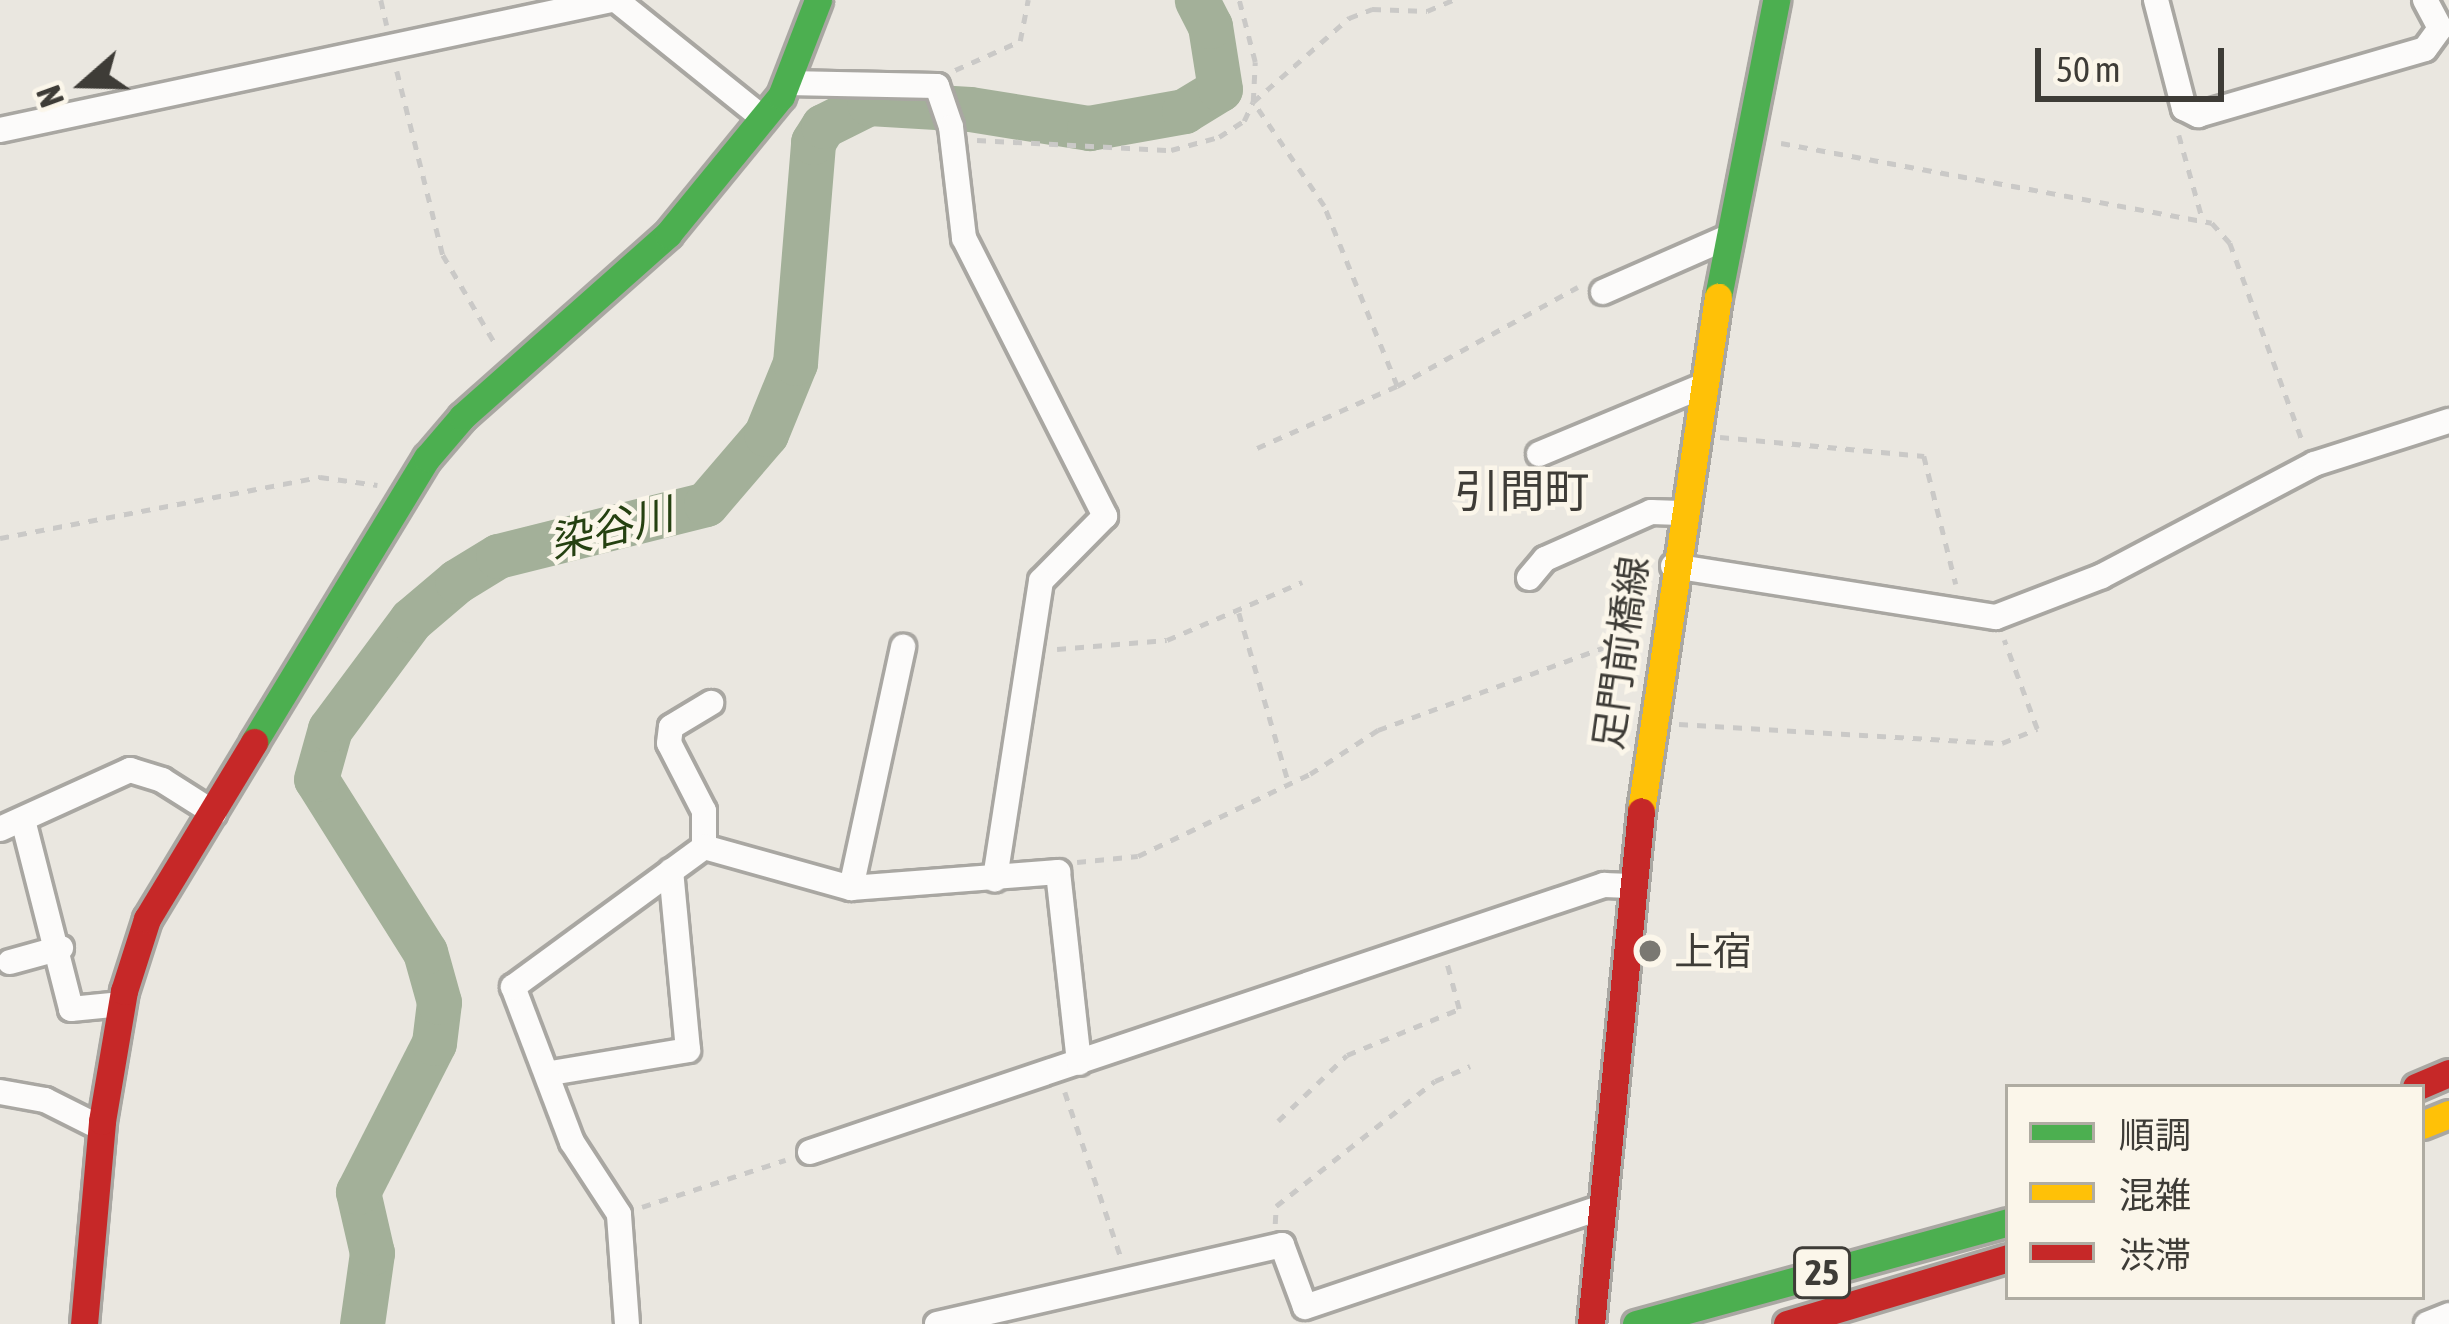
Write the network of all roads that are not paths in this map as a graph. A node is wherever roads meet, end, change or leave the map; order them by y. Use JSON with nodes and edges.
{"nodes":[{"id":1,"x":614,"y":0,"type":"edge"},
{"id":2,"x":818,"y":0,"type":"edge"},
{"id":3,"x":1775,"y":0,"type":"edge"},
{"id":4,"x":2156,"y":0,"type":"edge"},
{"id":5,"x":2425,"y":0,"type":"edge"},
{"id":6,"x":787,"y":83,"type":"junction"},
{"id":7,"x":763,"y":118,"type":"junction"},
{"id":8,"x":0,"y":130,"type":"edge"},
{"id":9,"x":1728,"y":237,"type":"junction"},
{"id":10,"x":1596,"y":287,"type":"road end"},
{"id":11,"x":1702,"y":386,"type":"junction"},
{"id":12,"x":2449,"y":421,"type":"edge"},
{"id":13,"x":1539,"y":454,"type":"dead end"},
{"id":14,"x":1681,"y":513,"type":"junction"},
{"id":15,"x":1673,"y":566,"type":"junction"},
{"id":16,"x":1529,"y":578,"type":"dead end"},
{"id":17,"x":903,"y":646,"type":"dead end"},
{"id":18,"x":711,"y":704,"type":"dead end"},
{"id":19,"x":214,"y":813,"type":"junction"},
{"id":20,"x":11,"y":825,"type":"edge"},
{"id":21,"x":704,"y":847,"type":"junction"},
{"id":22,"x":671,"y":871,"type":"junction"},
{"id":23,"x":995,"y":879,"type":"junction"},
{"id":24,"x":1631,"y":886,"type":"junction"},
{"id":25,"x":851,"y":888,"type":"junction"},
{"id":26,"x":61,"y":948,"type":"junction"},
{"id":27,"x":10,"y":962,"type":"dead end"},
{"id":28,"x":122,"y":1004,"type":"junction"},
{"id":29,"x":1069,"y":1066,"type":"junction"},
{"id":30,"x":551,"y":1073,"type":"junction"},
{"id":31,"x":0,"y":1092,"type":"edge"},
{"id":32,"x":101,"y":1128,"type":"junction"},
{"id":33,"x":810,"y":1152,"type":"road end"},
{"id":34,"x":1603,"y":1208,"type":"junction"},
{"id":35,"x":2005,"y":1223,"type":"edge"},
{"id":36,"x":2005,"y":1259,"type":"edge"},
{"id":37,"x":1306,"y":1315,"type":"edge"},
{"id":38,"x":2449,"y":1315,"type":"edge"},
{"id":39,"x":84,"y":1324,"type":"edge"},
{"id":40,"x":627,"y":1324,"type":"edge"},
{"id":41,"x":937,"y":1324,"type":"edge"},
{"id":42,"x":1591,"y":1324,"type":"edge"},
{"id":43,"x":1636,"y":1324,"type":"edge"},
{"id":44,"x":1787,"y":1324,"type":"edge"},
{"id":45,"x":2427,"y":1324,"type":"edge"}],
"edges":[{"from":1,"to":7,"type":"street"},
{"from":1,"to":8,"type":"street"},
{"from":2,"to":6,"type":"main road"},
{"from":3,"to":9,"type":"main road","name":"足門前橋線"},
{"from":4,"to":5,"type":"street"},
{"from":6,"to":7,"type":"main road"},
{"from":6,"to":23,"type":"street"},
{"from":7,"to":19,"type":"main road"},
{"from":9,"to":10,"type":"street"},
{"from":9,"to":11,"type":"main road","name":"足門前橋線"},
{"from":11,"to":13,"type":"street"},
{"from":11,"to":14,"type":"main road","name":"足門前橋線"},
{"from":12,"to":15,"type":"street"},
{"from":14,"to":15,"type":"main road","name":"足門前橋線"},
{"from":14,"to":16,"type":"street"},
{"from":15,"to":24,"type":"main road","name":"足門前橋線"},
{"from":17,"to":25,"type":"street"},
{"from":18,"to":21,"type":"street"},
{"from":19,"to":20,"type":"street"},
{"from":19,"to":28,"type":"main road"},
{"from":20,"to":26,"type":"street"},
{"from":21,"to":22,"type":"street"},
{"from":21,"to":25,"type":"street"},
{"from":22,"to":30,"type":"street"},
{"from":22,"to":30,"type":"street"},
{"from":23,"to":25,"type":"street"},
{"from":23,"to":29,"type":"street"},
{"from":24,"to":29,"type":"street"},
{"from":24,"to":34,"type":"main road","name":"足門前橋線"},
{"from":26,"to":27,"type":"street"},
{"from":26,"to":28,"type":"street"},
{"from":28,"to":32,"type":"main road"},
{"from":29,"to":33,"type":"street"},
{"from":30,"to":40,"type":"street"},
{"from":31,"to":32,"type":"street"},
{"from":32,"to":39,"type":"main road"},
{"from":34,"to":37,"type":"street"},
{"from":34,"to":42,"type":"main road","name":"足門前橋線"},
{"from":35,"to":43,"type":"main road","number":"25"},
{"from":36,"to":44,"type":"main road","number":"25"},
{"from":37,"to":41,"type":"street"},
{"from":38,"to":45,"type":"street"}]}
